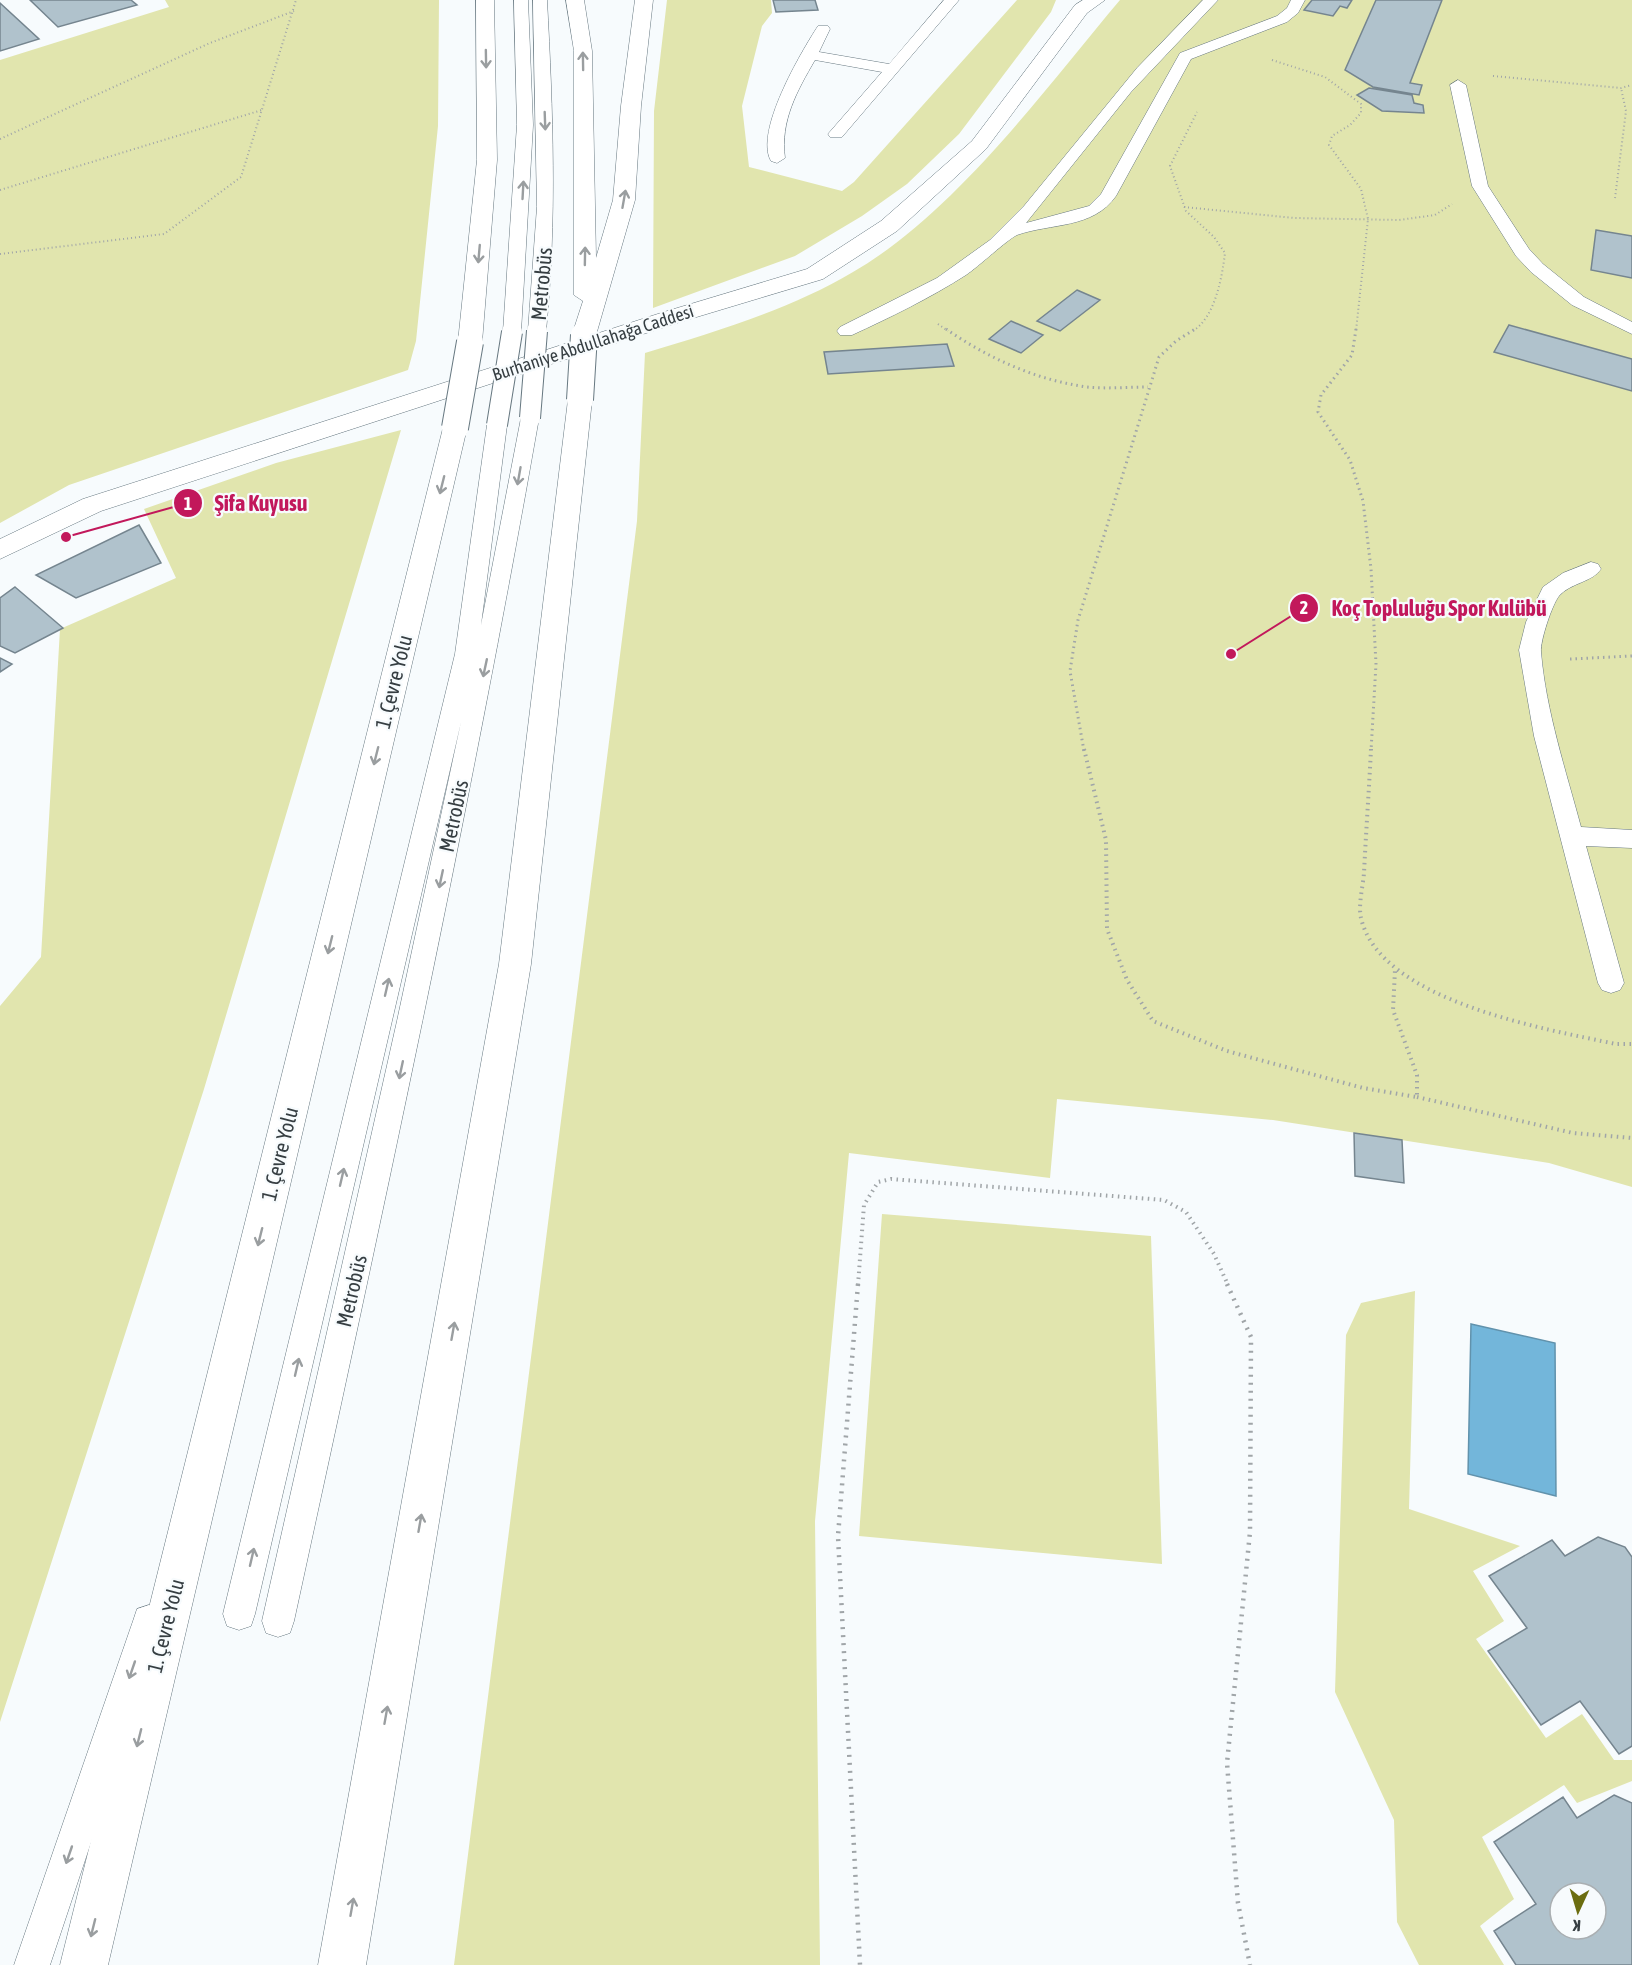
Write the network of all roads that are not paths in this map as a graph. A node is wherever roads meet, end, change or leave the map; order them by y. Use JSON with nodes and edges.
{"nodes":[{"id":1,"x":485,"y":0,"type":"edge"},
{"id":2,"x":521,"y":0,"type":"edge"},
{"id":3,"x":540,"y":0,"type":"edge"},
{"id":4,"x":575,"y":0,"type":"edge"},
{"id":5,"x":644,"y":0,"type":"edge"},
{"id":6,"x":952,"y":0,"type":"edge"},
{"id":7,"x":1210,"y":0,"type":"edge"},
{"id":8,"x":1298,"y":0,"type":"edge"},
{"id":9,"x":1086,"y":3,"type":"edge"},
{"id":10,"x":823,"y":28,"type":"dead end"},
{"id":11,"x":812,"y":55,"type":"junction"},
{"id":12,"x":892,"y":69,"type":"junction"},
{"id":13,"x":1458,"y":85,"type":"dead end"},
{"id":14,"x":836,"y":134,"type":"dead end"},
{"id":15,"x":777,"y":158,"type":"dead end"},
{"id":16,"x":1008,"y":232,"type":"junction"},
{"id":17,"x":1632,"y":329,"type":"edge"},
{"id":18,"x":846,"y":331,"type":"dead end"},
{"id":19,"x":584,"y":335,"type":"junction"},
{"id":20,"x":0,"y":550,"type":"edge"},
{"id":21,"x":1592,"y":569,"type":"dead end"},
{"id":22,"x":1573,"y":836,"type":"junction"},
{"id":23,"x":1632,"y":839,"type":"edge"},
{"id":24,"x":1611,"y":983,"type":"dead end"},
{"id":25,"x":212,"y":1436,"type":"junction"},
{"id":26,"x":238,"y":1614,"type":"dead end"},
{"id":27,"x":278,"y":1621,"type":"dead end"},
{"id":28,"x":32,"y":1965,"type":"edge"},
{"id":29,"x":84,"y":1965,"type":"edge"},
{"id":30,"x":342,"y":1965,"type":"edge"}],
"edges":[{"from":1,"to":25,"type":"main road","name":"1. Çevre Yolu","one_way":true,"bridge":true},
{"from":26,"to":2,"type":"lane","name":"Metrobüs","one_way":true,"bridge":true},
{"from":3,"to":27,"type":"lane","name":"Metrobüs","one_way":true,"bridge":true},
{"from":19,"to":4,"type":"main road","one_way":true},
{"from":19,"to":5,"type":"main road","one_way":true},
{"from":6,"to":12,"type":"lane"},
{"from":7,"to":16,"type":"lane"},
{"from":8,"to":16,"type":"lane"},
{"from":9,"to":20,"type":"main road","name":"Burhaniye Abdullahağa Caddesi"},
{"from":10,"to":11,"type":"lane"},
{"from":11,"to":12,"type":"lane"},
{"from":11,"to":15,"type":"lane"},
{"from":12,"to":14,"type":"lane"},
{"from":13,"to":17,"type":"lane"},
{"from":16,"to":18,"type":"lane"},
{"from":30,"to":19,"type":"main road","one_way":true,"bridge":true},
{"from":21,"to":22,"type":"lane"},
{"from":22,"to":23,"type":"lane"},
{"from":22,"to":24,"type":"lane"},
{"from":25,"to":28,"type":"lane","one_way":true},
{"from":25,"to":29,"type":"main road","name":"1. Çevre Yolu","one_way":true}]}
